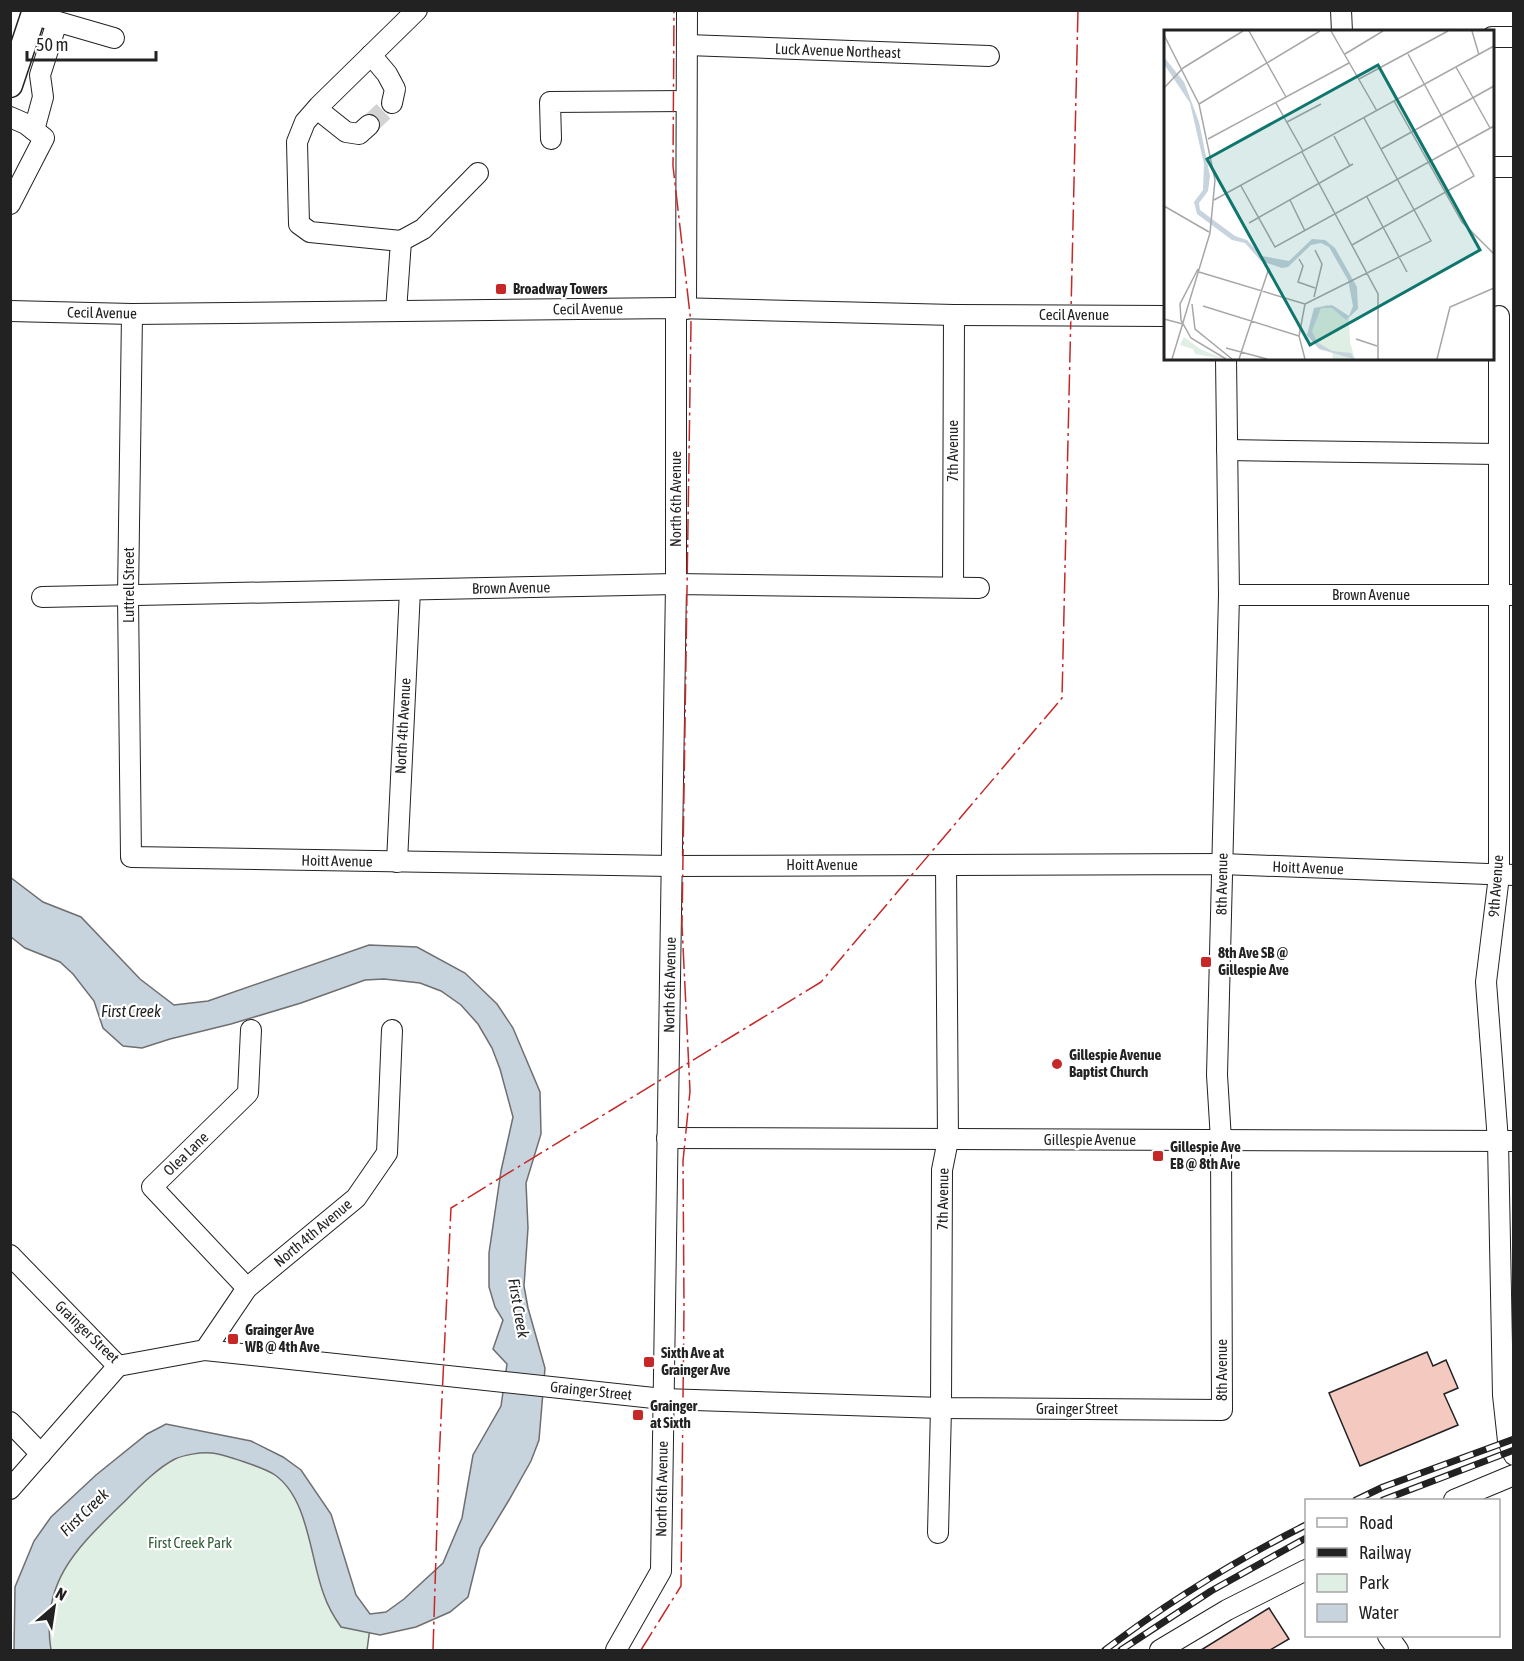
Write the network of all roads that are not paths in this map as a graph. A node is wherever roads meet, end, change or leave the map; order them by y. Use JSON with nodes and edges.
{"nodes":[{"id":1,"x":417,"y":10,"type":"edge"},
{"id":2,"x":687,"y":10,"type":"edge"},
{"id":3,"x":1341,"y":10,"type":"edge"},
{"id":4,"x":34,"y":13,"type":"edge"},
{"id":5,"x":57,"y":22,"type":"junction"},
{"id":6,"x":1342,"y":30,"type":"edge"},
{"id":7,"x":1494,"y":37,"type":"edge"},
{"id":8,"x":1514,"y":37,"type":"edge"},
{"id":9,"x":114,"y":38,"type":"dead end"},
{"id":10,"x":687,"y":45,"type":"junction"},
{"id":11,"x":371,"y":55,"type":"junction"},
{"id":12,"x":989,"y":56,"type":"dead end"},
{"id":13,"x":10,"y":85,"type":"edge"},
{"id":14,"x":686,"y":101,"type":"junction"},
{"id":15,"x":392,"y":103,"type":"dead end"},
{"id":16,"x":316,"y":109,"type":"junction"},
{"id":17,"x":10,"y":117,"type":"edge"},
{"id":18,"x":369,"y":125,"type":"tunnel mouth"},
{"id":19,"x":34,"y":130,"type":"junction"},
{"id":20,"x":551,"y":139,"type":"dead end"},
{"id":21,"x":1494,"y":167,"type":"edge"},
{"id":22,"x":1514,"y":167,"type":"edge"},
{"id":23,"x":478,"y":172,"type":"dead end"},
{"id":24,"x":10,"y":204,"type":"edge"},
{"id":25,"x":401,"y":241,"type":"junction"},
{"id":26,"x":681,"y":309,"type":"junction"},
{"id":27,"x":10,"y":310,"type":"edge"},
{"id":28,"x":396,"y":311,"type":"junction"},
{"id":29,"x":132,"y":314,"type":"junction"},
{"id":30,"x":954,"y":315,"type":"junction"},
{"id":31,"x":1164,"y":316,"type":"edge"},
{"id":32,"x":1502,"y":316,"type":"edge"},
{"id":33,"x":1226,"y":360,"type":"edge"},
{"id":34,"x":1227,"y":450,"type":"junction"},
{"id":35,"x":1498,"y":454,"type":"junction"},
{"id":36,"x":676,"y":584,"type":"junction"},
{"id":37,"x":953,"y":587,"type":"junction"},
{"id":38,"x":979,"y":588,"type":"dead end"},
{"id":39,"x":410,"y":590,"type":"junction"},
{"id":40,"x":1229,"y":595,"type":"junction"},
{"id":41,"x":1506,"y":595,"type":"edge"},
{"id":42,"x":128,"y":596,"type":"junction"},
{"id":43,"x":42,"y":597,"type":"dead end"},
{"id":44,"x":131,"y":857,"type":"joint"},
{"id":45,"x":397,"y":862,"type":"junction"},
{"id":46,"x":1222,"y":864,"type":"junction"},
{"id":47,"x":946,"y":865,"type":"junction"},
{"id":48,"x":671,"y":866,"type":"junction"},
{"id":49,"x":1506,"y":876,"type":"edge"},
{"id":50,"x":251,"y":1030,"type":"dead end"},
{"id":51,"x":392,"y":1030,"type":"dead end"},
{"id":52,"x":668,"y":1138,"type":"junction"},
{"id":53,"x":948,"y":1140,"type":"junction"},
{"id":54,"x":1221,"y":1140,"type":"junction"},
{"id":55,"x":1506,"y":1141,"type":"edge"},
{"id":56,"x":10,"y":1256,"type":"edge"},
{"id":57,"x":247,"y":1288,"type":"junction"},
{"id":58,"x":205,"y":1350,"type":"junction"},
{"id":59,"x":118,"y":1366,"type":"junction"},
{"id":60,"x":663,"y":1399,"type":"junction"},
{"id":61,"x":941,"y":1408,"type":"junction"},
{"id":62,"x":1222,"y":1410,"type":"joint"},
{"id":63,"x":10,"y":1422,"type":"edge"},
{"id":64,"x":41,"y":1454,"type":"junction"},
{"id":65,"x":1514,"y":1455,"type":"edge"},
{"id":66,"x":1514,"y":1475,"type":"edge"},
{"id":67,"x":10,"y":1489,"type":"edge"},
{"id":68,"x":1456,"y":1499,"type":"edge"},
{"id":69,"x":938,"y":1533,"type":"dead end"},
{"id":70,"x":1305,"y":1571,"type":"edge"},
{"id":71,"x":1389,"y":1637,"type":"edge"},
{"id":72,"x":616,"y":1650,"type":"edge"},
{"id":73,"x":1160,"y":1650,"type":"edge"},
{"id":74,"x":1398,"y":1650,"type":"edge"}],
"edges":[{"from":1,"to":11,"type":"street"},
{"from":2,"to":10,"type":"street","name":"North 6th Avenue"},
{"from":3,"to":6,"type":"street"},
{"from":4,"to":5,"type":"street"},
{"from":4,"to":13,"type":"main road"},
{"from":5,"to":9,"type":"street"},
{"from":5,"to":19,"type":"street"},
{"from":7,"to":8,"type":"street"},
{"from":10,"to":12,"type":"street","name":"Luck Avenue Northeast"},
{"from":10,"to":14,"type":"street","name":"North 6th Avenue"},
{"from":11,"to":15,"type":"street"},
{"from":11,"to":16,"type":"street"},
{"from":14,"to":20,"type":"street"},
{"from":14,"to":26,"type":"street","name":"North 6th Avenue"},
{"from":16,"to":18,"type":"street"},
{"from":16,"to":25,"type":"street"},
{"from":17,"to":19,"type":"street"},
{"from":19,"to":24,"type":"street"},
{"from":21,"to":22,"type":"street"},
{"from":23,"to":25,"type":"street"},
{"from":25,"to":28,"type":"street"},
{"from":26,"to":28,"type":"street","name":"Cecil Avenue"},
{"from":26,"to":30,"type":"street","name":"Cecil Avenue"},
{"from":26,"to":36,"type":"street","name":"North 6th Avenue"},
{"from":27,"to":29,"type":"street","name":"Cecil Avenue"},
{"from":28,"to":29,"type":"street","name":"Cecil Avenue"},
{"from":29,"to":42,"type":"street","name":"Luttrell Street"},
{"from":30,"to":31,"type":"street","name":"Cecil Avenue"},
{"from":30,"to":37,"type":"street","name":"7th Avenue"},
{"from":32,"to":35,"type":"street","name":"9th Avenue"},
{"from":33,"to":34,"type":"street","name":"8th Avenue"},
{"from":34,"to":35,"type":"street"},
{"from":34,"to":40,"type":"street","name":"8th Avenue"},
{"from":35,"to":41,"type":"street","name":"9th Avenue"},
{"from":36,"to":37,"type":"street","name":"Brown Avenue"},
{"from":36,"to":39,"type":"street","name":"Brown Avenue"},
{"from":36,"to":48,"type":"street","name":"North 6th Avenue"},
{"from":37,"to":38,"type":"street","name":"Brown Avenue"},
{"from":39,"to":42,"type":"street","name":"Brown Avenue"},
{"from":39,"to":45,"type":"street","name":"North 4th Avenue"},
{"from":40,"to":41,"type":"street","name":"Brown Avenue"},
{"from":40,"to":46,"type":"street","name":"8th Avenue"},
{"from":41,"to":49,"type":"street","name":"9th Avenue"},
{"from":42,"to":43,"type":"street","name":"Brown Avenue"},
{"from":42,"to":44,"type":"street","name":"Luttrell Street"},
{"from":44,"to":45,"type":"street","name":"Hoitt Avenue"},
{"from":45,"to":48,"type":"street","name":"Hoitt Avenue"},
{"from":46,"to":47,"type":"street","name":"Hoitt Avenue"},
{"from":46,"to":49,"type":"street","name":"Hoitt Avenue"},
{"from":46,"to":54,"type":"street","name":"8th Avenue"},
{"from":47,"to":48,"type":"street","name":"Hoitt Avenue"},
{"from":47,"to":53,"type":"street","name":"7th Avenue"},
{"from":48,"to":52,"type":"street","name":"North 6th Avenue"},
{"from":49,"to":55,"type":"street","name":"9th Avenue"},
{"from":50,"to":57,"type":"street","name":"Olea Lane"},
{"from":51,"to":57,"type":"street","name":"North 4th Avenue"},
{"from":52,"to":53,"type":"street","name":"Gillespie Avenue"},
{"from":52,"to":60,"type":"street","name":"North 6th Avenue"},
{"from":53,"to":54,"type":"street","name":"Gillespie Avenue"},
{"from":53,"to":61,"type":"street","name":"7th Avenue"},
{"from":54,"to":55,"type":"street","name":"Gillespie Avenue"},
{"from":54,"to":62,"type":"street","name":"8th Avenue"},
{"from":55,"to":65,"type":"street","name":"9th Avenue"},
{"from":56,"to":59,"type":"street","name":"Grainger Street"},
{"from":57,"to":58,"type":"street","name":"North 4th Avenue"},
{"from":58,"to":59,"type":"street","name":"Grainger Street"},
{"from":58,"to":60,"type":"street","name":"Grainger Street"},
{"from":59,"to":64,"type":"street"},
{"from":60,"to":61,"type":"street","name":"Grainger Street"},
{"from":60,"to":72,"type":"street","name":"North 6th Avenue"},
{"from":61,"to":62,"type":"street","name":"Grainger Street"},
{"from":61,"to":69,"type":"street","name":"7th Avenue"},
{"from":63,"to":64,"type":"street"},
{"from":64,"to":67,"type":"street"},
{"from":66,"to":68,"type":"street"},
{"from":70,"to":73,"type":"street"},
{"from":71,"to":74,"type":"street"}]}
